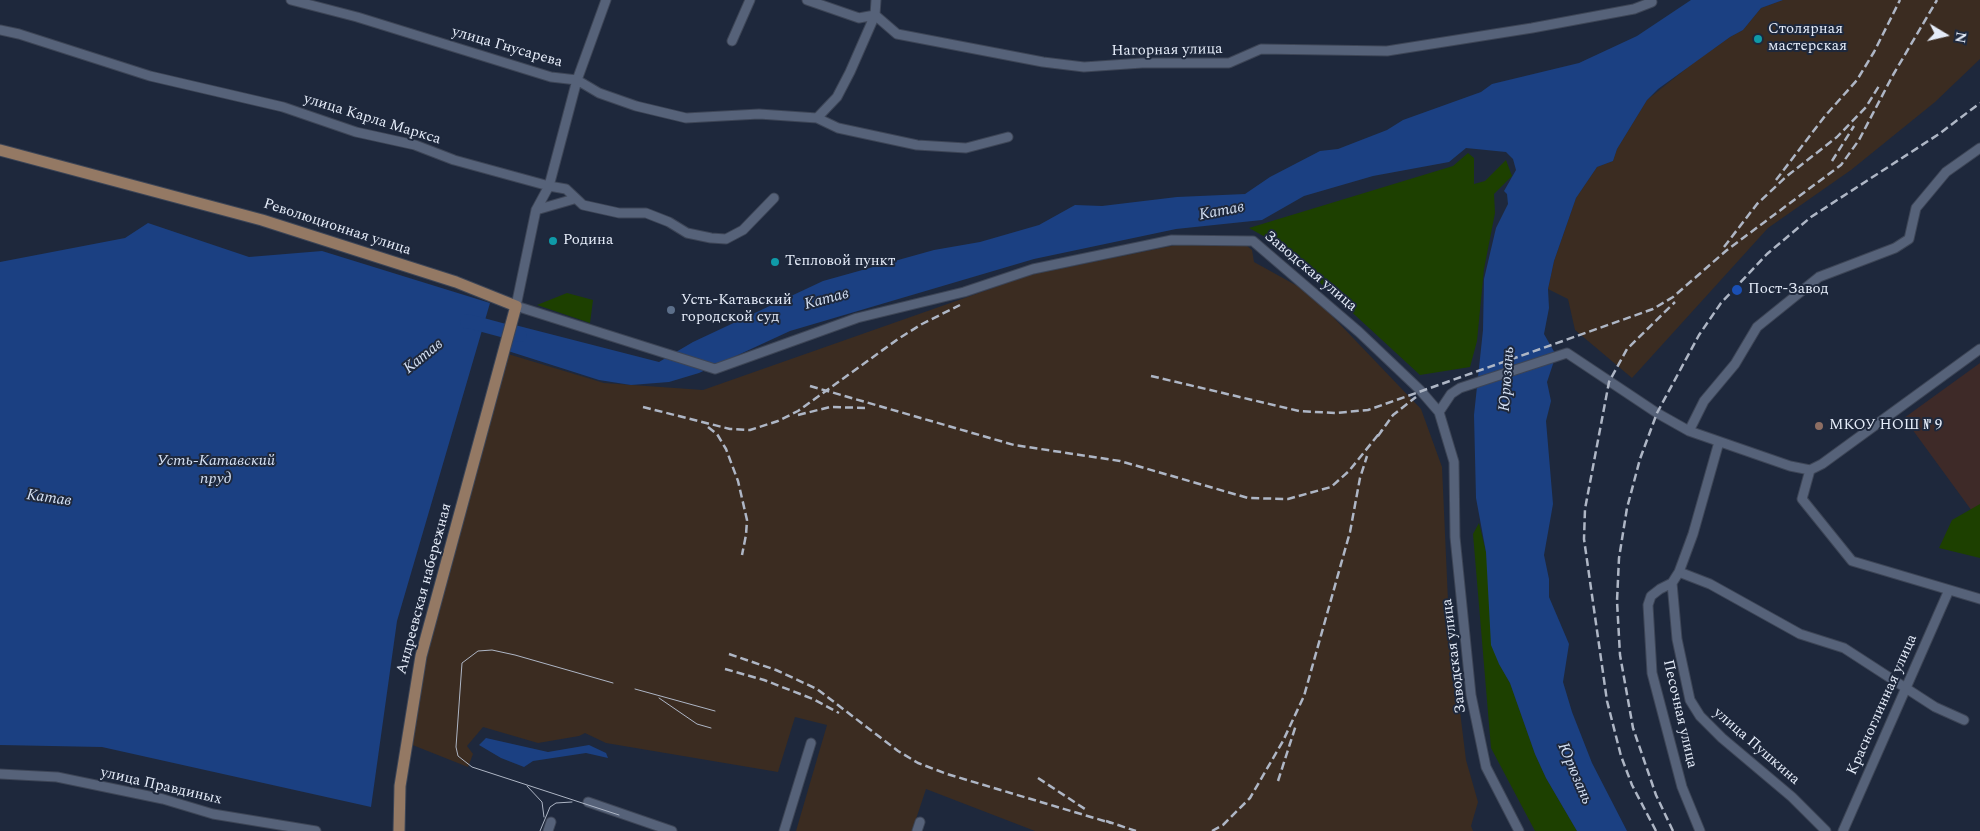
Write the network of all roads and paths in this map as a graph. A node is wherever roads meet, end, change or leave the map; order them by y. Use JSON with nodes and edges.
{"nodes":[{"id":1,"x":291,"y":0,"type":"edge"},
{"id":2,"x":606,"y":0,"type":"edge"},
{"id":3,"x":750,"y":0,"type":"edge"},
{"id":4,"x":807,"y":0,"type":"edge"},
{"id":5,"x":876,"y":0,"type":"edge"},
{"id":6,"x":1652,"y":2,"type":"dead end"},
{"id":7,"x":875,"y":15,"type":"junction"},
{"id":8,"x":0,"y":30,"type":"edge"},
{"id":9,"x":732,"y":41,"type":"dead end"},
{"id":10,"x":578,"y":80,"type":"junction"},
{"id":11,"x":817,"y":118,"type":"junction"},
{"id":12,"x":1008,"y":137,"type":"dead end"},
{"id":13,"x":1980,"y":148,"type":"edge"},
{"id":14,"x":0,"y":150,"type":"edge"},
{"id":15,"x":549,"y":186,"type":"junction"},
{"id":16,"x":574,"y":198,"type":"junction"},
{"id":17,"x":774,"y":198,"type":"dead end"},
{"id":18,"x":536,"y":210,"type":"junction"},
{"id":19,"x":516,"y":306,"type":"junction"},
{"id":20,"x":1980,"y":349,"type":"edge"},
{"id":21,"x":715,"y":369,"type":"joint"},
{"id":22,"x":1439,"y":412,"type":"junction"},
{"id":23,"x":1689,"y":431,"type":"junction"},
{"id":24,"x":1719,"y":442,"type":"junction"},
{"id":25,"x":1810,"y":470,"type":"junction"},
{"id":26,"x":1679,"y":572,"type":"junction"},
{"id":27,"x":1672,"y":583,"type":"junction"},
{"id":28,"x":1949,"y":590,"type":"junction"},
{"id":29,"x":1980,"y":599,"type":"edge"},
{"id":30,"x":1906,"y":688,"type":"junction"},
{"id":31,"x":1964,"y":720,"type":"dead end"},
{"id":32,"x":811,"y":743,"type":"dead end"},
{"id":33,"x":0,"y":774,"type":"edge"},
{"id":34,"x":588,"y":802,"type":"dead end"},
{"id":35,"x":551,"y":822,"type":"dead end"},
{"id":36,"x":661,"y":829,"type":"edge"},
{"id":37,"x":316,"y":831,"type":"edge"},
{"id":38,"x":399,"y":831,"type":"edge"},
{"id":39,"x":548,"y":831,"type":"edge"},
{"id":40,"x":672,"y":831,"type":"edge"},
{"id":41,"x":784,"y":831,"type":"edge"},
{"id":42,"x":1519,"y":831,"type":"edge"},
{"id":43,"x":1700,"y":831,"type":"edge"},
{"id":44,"x":1826,"y":831,"type":"edge"},
{"id":45,"x":1843,"y":831,"type":"edge"}],
"edges":[{"from":1,"to":10,"type":"street","name":"улица Гнусарева"},
{"from":2,"to":10,"type":"street"},
{"from":3,"to":9,"type":"street"},
{"from":4,"to":7,"type":"street"},
{"from":5,"to":7,"type":"street"},
{"from":6,"to":7,"type":"street","name":"Нагорная улица"},
{"from":7,"to":11,"type":"street"},
{"from":8,"to":15,"type":"street","name":"улица Карла Маркса"},
{"from":10,"to":11,"type":"street","name":"улица Гнусарева"},
{"from":10,"to":15,"type":"street"},
{"from":11,"to":12,"type":"street","name":"улица Гнусарева"},
{"from":13,"to":23,"type":"street"},
{"from":14,"to":19,"type":"main road","name":"Революционная улица"},
{"from":15,"to":16,"type":"street","name":"улица Карла Маркса"},
{"from":15,"to":18,"type":"street"},
{"from":16,"to":17,"type":"street","name":"улица Карла Маркса"},
{"from":16,"to":18,"type":"street"},
{"from":18,"to":19,"type":"street"},
{"from":19,"to":21,"type":"street","name":"Революционная улица"},
{"from":19,"to":38,"type":"main road","name":"Андреевская набережная"},
{"from":20,"to":25,"type":"street"},
{"from":21,"to":22,"type":"street","name":"Заводская улица"},
{"from":22,"to":23,"type":"street"},
{"from":22,"to":42,"type":"street","name":"Заводская улица"},
{"from":23,"to":24,"type":"street"},
{"from":24,"to":25,"type":"street"},
{"from":24,"to":26,"type":"street"},
{"from":25,"to":28,"type":"street"},
{"from":26,"to":27,"type":"street"},
{"from":26,"to":30,"type":"street"},
{"from":27,"to":43,"type":"street","name":"Песочная улица"},
{"from":27,"to":44,"type":"street","name":"улица Пушкина"},
{"from":28,"to":29,"type":"street"},
{"from":28,"to":30,"type":"street","name":"Красноглинная улица"},
{"from":30,"to":31,"type":"street"},
{"from":30,"to":45,"type":"street","name":"Красноглинная улица"},
{"from":32,"to":41,"type":"street"},
{"from":33,"to":37,"type":"street","name":"улица Правдиных"},
{"from":34,"to":36,"type":"street"},
{"from":35,"to":39,"type":"street"},
{"from":36,"to":40,"type":"street"}]}
